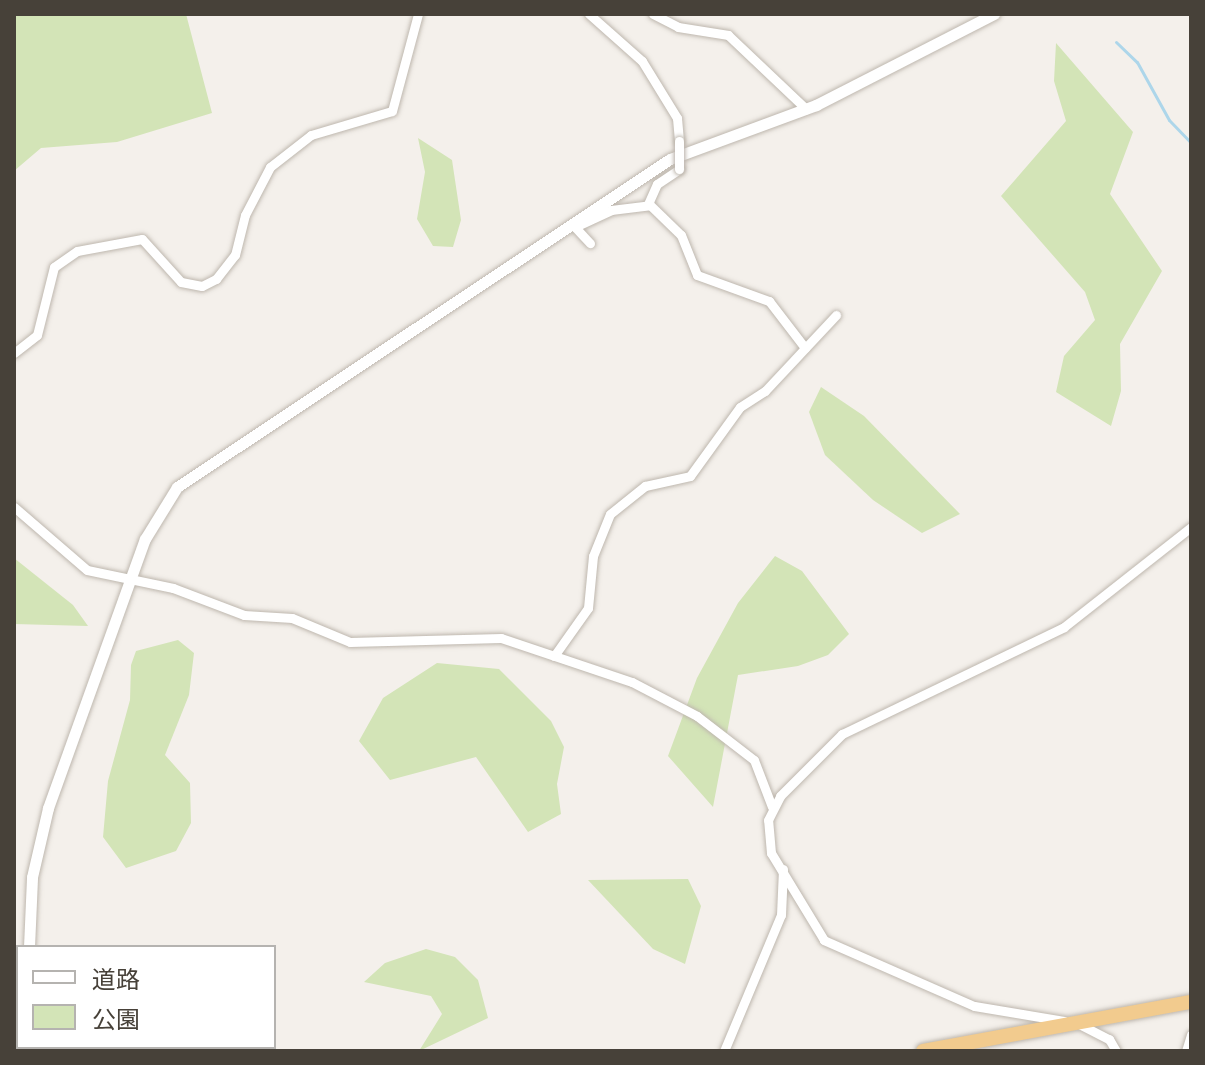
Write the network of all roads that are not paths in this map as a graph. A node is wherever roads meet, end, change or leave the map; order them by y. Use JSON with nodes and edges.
{"nodes":[{"id":1,"x":418,"y":14,"type":"edge"},
{"id":2,"x":589,"y":14,"type":"edge"},
{"id":3,"x":653,"y":14,"type":"edge"},
{"id":4,"x":994,"y":14,"type":"edge"},
{"id":5,"x":806,"y":109,"type":"junction"},
{"id":6,"x":648,"y":204,"type":"junction"},
{"id":7,"x":573,"y":225,"type":"junction"},
{"id":8,"x":590,"y":243,"type":"dead end"},
{"id":9,"x":836,"y":315,"type":"dead end"},
{"id":10,"x":805,"y":348,"type":"junction"},
{"id":11,"x":14,"y":353,"type":"edge"},
{"id":12,"x":14,"y":507,"type":"edge"},
{"id":13,"x":1191,"y":527,"type":"edge"},
{"id":14,"x":130,"y":580,"type":"junction"},
{"id":15,"x":554,"y":656,"type":"junction"},
{"id":16,"x":772,"y":807,"type":"junction"},
{"id":17,"x":783,"y":869,"type":"junction"},
{"id":18,"x":29,"y":945,"type":"edge"},
{"id":19,"x":1188,"y":1003,"type":"edge"},
{"id":20,"x":1071,"y":1021,"type":"junction"},
{"id":21,"x":1191,"y":1035,"type":"edge"},
{"id":22,"x":724,"y":1051,"type":"edge"},
{"id":23,"x":923,"y":1051,"type":"edge"},
{"id":24,"x":1116,"y":1051,"type":"edge"},
{"id":25,"x":1186,"y":1051,"type":"edge"}],
"edges":[{"from":1,"to":11,"type":"street"},
{"from":2,"to":6,"type":"street","bridge":true},
{"from":3,"to":5,"type":"street"},
{"from":4,"to":5,"type":"street"},
{"from":5,"to":7,"type":"street"},
{"from":6,"to":7,"type":"street"},
{"from":6,"to":10,"type":"street"},
{"from":7,"to":8,"type":"street"},
{"from":7,"to":14,"type":"street"},
{"from":9,"to":10,"type":"street"},
{"from":10,"to":15,"type":"street"},
{"from":12,"to":14,"type":"street"},
{"from":13,"to":16,"type":"street"},
{"from":14,"to":15,"type":"street"},
{"from":14,"to":18,"type":"street"},
{"from":15,"to":16,"type":"street"},
{"from":16,"to":17,"type":"street"},
{"from":17,"to":20,"type":"street"},
{"from":17,"to":22,"type":"street"},
{"from":19,"to":20,"type":"highway"},
{"from":20,"to":23,"type":"highway"},
{"from":20,"to":24,"type":"street"},
{"from":21,"to":25,"type":"street"}]}
